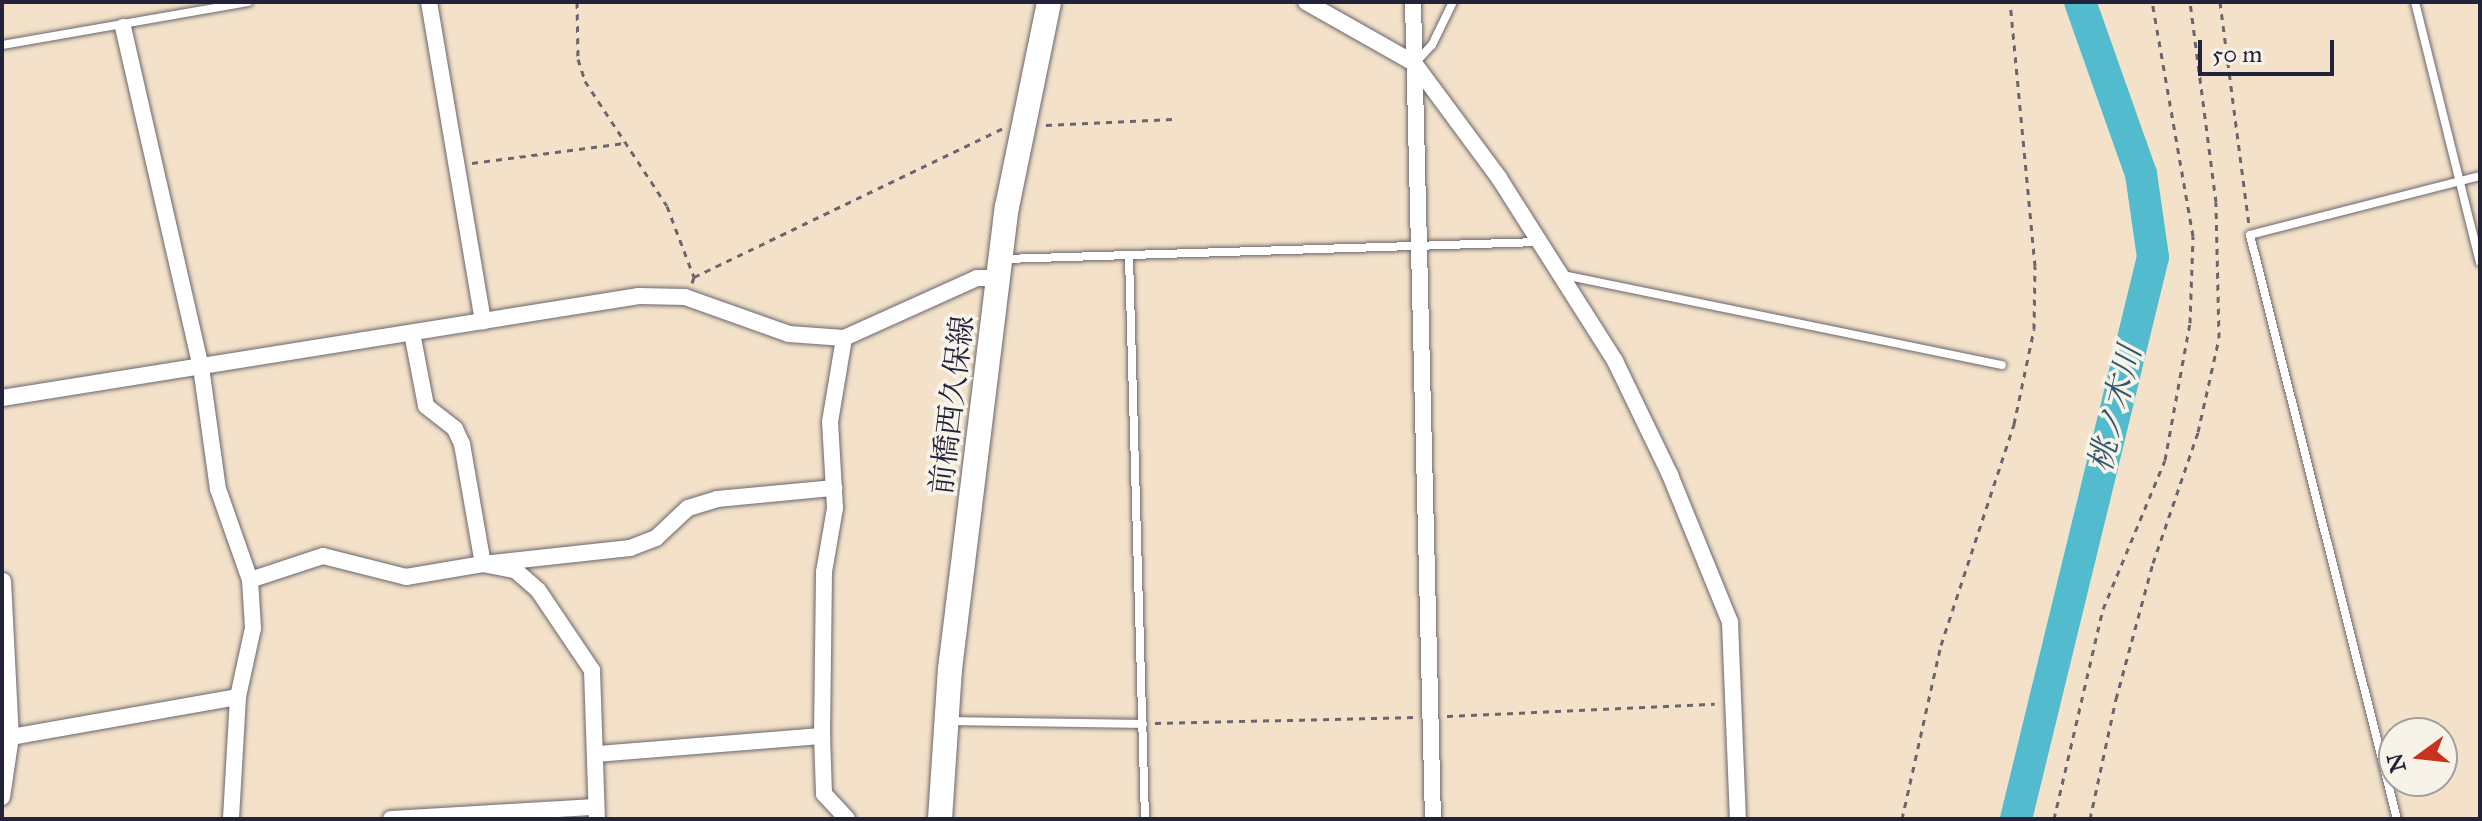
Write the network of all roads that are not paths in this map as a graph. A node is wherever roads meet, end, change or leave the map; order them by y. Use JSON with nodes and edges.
{"nodes":[{"id":1,"x":248,"y":2,"type":"edge"},
{"id":2,"x":429,"y":2,"type":"edge"},
{"id":3,"x":1049,"y":2,"type":"edge"},
{"id":4,"x":1306,"y":2,"type":"edge"},
{"id":5,"x":1413,"y":2,"type":"edge"},
{"id":6,"x":1453,"y":2,"type":"edge"},
{"id":7,"x":2415,"y":2,"type":"edge"},
{"id":8,"x":123,"y":27,"type":"junction"},
{"id":9,"x":2,"y":45,"type":"edge"},
{"id":10,"x":1414,"y":63,"type":"junction"},
{"id":11,"x":2480,"y":176,"type":"edge"},
{"id":12,"x":2460,"y":181,"type":"junction"},
{"id":13,"x":1539,"y":241,"type":"junction"},
{"id":14,"x":1420,"y":248,"type":"junction"},
{"id":15,"x":1129,"y":257,"type":"junction"},
{"id":16,"x":2480,"y":262,"type":"edge"},
{"id":17,"x":1001,"y":268,"type":"junction"},
{"id":18,"x":1558,"y":274,"type":"junction"},
{"id":19,"x":483,"y":321,"type":"junction"},
{"id":20,"x":412,"y":333,"type":"junction"},
{"id":21,"x":844,"y":338,"type":"junction"},
{"id":22,"x":2002,"y":365,"type":"dead end"},
{"id":23,"x":201,"y":367,"type":"junction"},
{"id":24,"x":2,"y":398,"type":"edge"},
{"id":25,"x":834,"y":488,"type":"junction"},
{"id":26,"x":483,"y":564,"type":"junction"},
{"id":27,"x":250,"y":580,"type":"junction"},
{"id":28,"x":3,"y":581,"type":"edge"},
{"id":29,"x":4,"y":689,"type":"edge"},
{"id":30,"x":238,"y":697,"type":"junction"},
{"id":31,"x":946,"y":721,"type":"junction"},
{"id":32,"x":1143,"y":724,"type":"junction"},
{"id":33,"x":822,"y":736,"type":"junction"},
{"id":34,"x":11,"y":737,"type":"junction"},
{"id":35,"x":597,"y":754,"type":"junction"},
{"id":36,"x":2,"y":797,"type":"edge"},
{"id":37,"x":596,"y":813,"type":"edge"},
{"id":38,"x":231,"y":819,"type":"edge"},
{"id":39,"x":391,"y":819,"type":"edge"},
{"id":40,"x":847,"y":819,"type":"edge"},
{"id":41,"x":940,"y":819,"type":"edge"},
{"id":42,"x":1145,"y":819,"type":"edge"},
{"id":43,"x":1433,"y":819,"type":"edge"},
{"id":44,"x":1738,"y":819,"type":"edge"},
{"id":45,"x":2397,"y":819,"type":"edge"}],
"edges":[{"from":1,"to":8,"type":"lane"},
{"from":2,"to":19,"type":"street"},
{"from":3,"to":17,"type":"main road","name":"前橋西久保線"},
{"from":4,"to":10,"type":"street"},
{"from":5,"to":10,"type":"street"},
{"from":6,"to":10,"type":"lane"},
{"from":7,"to":12,"type":"lane"},
{"from":8,"to":9,"type":"lane"},
{"from":8,"to":23,"type":"street"},
{"from":10,"to":13,"type":"street"},
{"from":10,"to":14,"type":"street"},
{"from":11,"to":12,"type":"lane"},
{"from":12,"to":16,"type":"lane"},
{"from":12,"to":45,"type":"lane"},
{"from":13,"to":14,"type":"lane"},
{"from":13,"to":18,"type":"street"},
{"from":14,"to":15,"type":"lane"},
{"from":14,"to":43,"type":"street"},
{"from":15,"to":17,"type":"lane"},
{"from":15,"to":32,"type":"lane"},
{"from":17,"to":21,"type":"street"},
{"from":17,"to":31,"type":"main road","name":"前橋西久保線"},
{"from":18,"to":22,"type":"lane"},
{"from":18,"to":44,"type":"street"},
{"from":19,"to":20,"type":"street"},
{"from":19,"to":21,"type":"street"},
{"from":20,"to":23,"type":"street"},
{"from":20,"to":26,"type":"street"},
{"from":21,"to":25,"type":"street"},
{"from":23,"to":24,"type":"street"},
{"from":23,"to":27,"type":"street"},
{"from":25,"to":26,"type":"street"},
{"from":25,"to":33,"type":"street"},
{"from":26,"to":27,"type":"street"},
{"from":26,"to":35,"type":"street"},
{"from":27,"to":30,"type":"street"},
{"from":28,"to":29,"type":"street"},
{"from":29,"to":34,"type":"street"},
{"from":30,"to":34,"type":"street"},
{"from":30,"to":38,"type":"street"},
{"from":31,"to":32,"type":"lane"},
{"from":31,"to":41,"type":"main road","name":"前橋西久保線"},
{"from":32,"to":42,"type":"lane"},
{"from":33,"to":35,"type":"street"},
{"from":33,"to":40,"type":"street"},
{"from":34,"to":36,"type":"street"},
{"from":35,"to":37,"type":"street"},
{"from":37,"to":39,"type":"street"}]}
